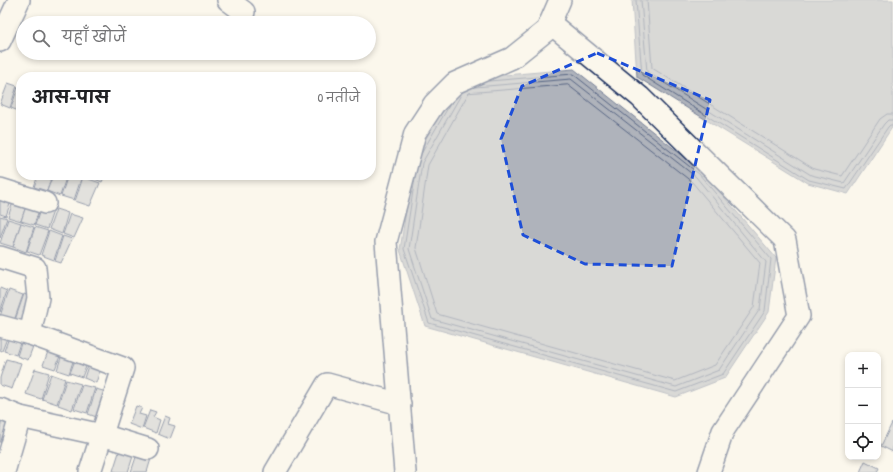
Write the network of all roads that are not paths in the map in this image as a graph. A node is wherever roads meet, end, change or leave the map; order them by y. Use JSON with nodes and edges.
{"nodes":[{"id":1,"x":19,"y":0,"type":"edge"},
{"id":2,"x":560,"y":0,"type":"edge"},
{"id":3,"x":550,"y":23,"type":"junction"},
{"id":4,"x":0,"y":41,"type":"edge"},
{"id":5,"x":0,"y":189,"type":"edge"},
{"id":6,"x":44,"y":203,"type":"dead end"},
{"id":7,"x":0,"y":257,"type":"edge"},
{"id":8,"x":0,"y":326,"type":"edge"},
{"id":9,"x":30,"y":334,"type":"junction"},
{"id":10,"x":400,"y":404,"type":"junction"},
{"id":11,"x":0,"y":409,"type":"edge"},
{"id":12,"x":20,"y":417,"type":"junction"},
{"id":13,"x":102,"y":435,"type":"junction"},
{"id":14,"x":148,"y":449,"type":"dead end"},
{"id":15,"x":4,"y":472,"type":"edge"},
{"id":16,"x":90,"y":472,"type":"edge"},
{"id":17,"x":274,"y":472,"type":"edge"},
{"id":18,"x":405,"y":472,"type":"edge"},
{"id":19,"x":709,"y":472,"type":"edge"}],
"edges":[{"from":1,"to":4,"type":"street"},
{"from":2,"to":3,"type":"street"},
{"from":3,"to":10,"type":"street"},
{"from":3,"to":19,"type":"street"},
{"from":5,"to":6,"type":"street"},
{"from":7,"to":9,"type":"street"},
{"from":8,"to":9,"type":"street"},
{"from":9,"to":13,"type":"street"},
{"from":10,"to":17,"type":"street"},
{"from":10,"to":18,"type":"street"},
{"from":11,"to":12,"type":"street"},
{"from":12,"to":13,"type":"street"},
{"from":12,"to":15,"type":"street"},
{"from":13,"to":14,"type":"street"},
{"from":13,"to":16,"type":"street"}]}
